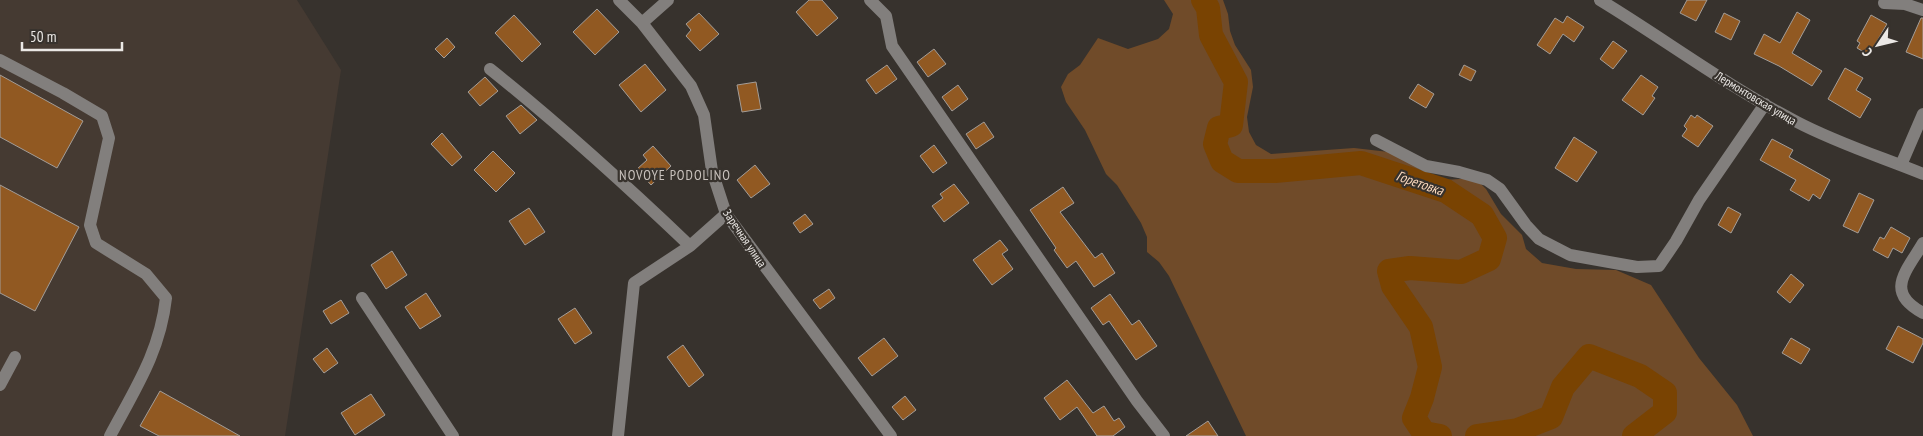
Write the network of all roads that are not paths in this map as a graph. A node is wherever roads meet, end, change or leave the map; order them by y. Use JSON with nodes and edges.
{"nodes":[{"id":1,"x":619,"y":0,"type":"edge"},
{"id":2,"x":668,"y":0,"type":"edge"},
{"id":3,"x":870,"y":0,"type":"edge"},
{"id":4,"x":1600,"y":0,"type":"edge"},
{"id":5,"x":1884,"y":3,"type":"dead end"},
{"id":6,"x":1923,"y":10,"type":"edge"},
{"id":7,"x":642,"y":23,"type":"junction"},
{"id":8,"x":0,"y":60,"type":"edge"},
{"id":9,"x":490,"y":69,"type":"dead end"},
{"id":10,"x":1765,"y":104,"type":"junction"},
{"id":11,"x":1923,"y":114,"type":"edge"},
{"id":12,"x":1376,"y":140,"type":"dead end"},
{"id":13,"x":1901,"y":165,"type":"junction"},
{"id":14,"x":1923,"y":174,"type":"edge"},
{"id":15,"x":726,"y":214,"type":"junction"},
{"id":16,"x":1923,"y":243,"type":"edge"},
{"id":17,"x":690,"y":246,"type":"junction"},
{"id":18,"x":362,"y":298,"type":"dead end"},
{"id":19,"x":1923,"y":313,"type":"edge"},
{"id":20,"x":15,"y":358,"type":"dead end"},
{"id":21,"x":0,"y":385,"type":"edge"},
{"id":22,"x":110,"y":436,"type":"edge"},
{"id":23,"x":453,"y":436,"type":"edge"},
{"id":24,"x":618,"y":436,"type":"edge"},
{"id":25,"x":891,"y":436,"type":"edge"},
{"id":26,"x":1164,"y":436,"type":"edge"}],
"edges":[{"from":1,"to":7,"type":"street","name":"Заречная улица"},
{"from":2,"to":7,"type":"street"},
{"from":3,"to":26,"type":"street"},
{"from":4,"to":10,"type":"street","name":"Лермонтовская улица"},
{"from":5,"to":6,"type":"street"},
{"from":7,"to":15,"type":"street","name":"Заречная улица"},
{"from":8,"to":22,"type":"street"},
{"from":9,"to":17,"type":"street"},
{"from":10,"to":12,"type":"street"},
{"from":10,"to":13,"type":"street","name":"Лермонтовская улица"},
{"from":11,"to":13,"type":"street"},
{"from":13,"to":14,"type":"street","name":"Лермонтовская улица"},
{"from":15,"to":17,"type":"street"},
{"from":15,"to":25,"type":"street","name":"Заречная улица"},
{"from":16,"to":19,"type":"street"},
{"from":17,"to":24,"type":"street"},
{"from":18,"to":23,"type":"street"},
{"from":20,"to":21,"type":"street"}]}
